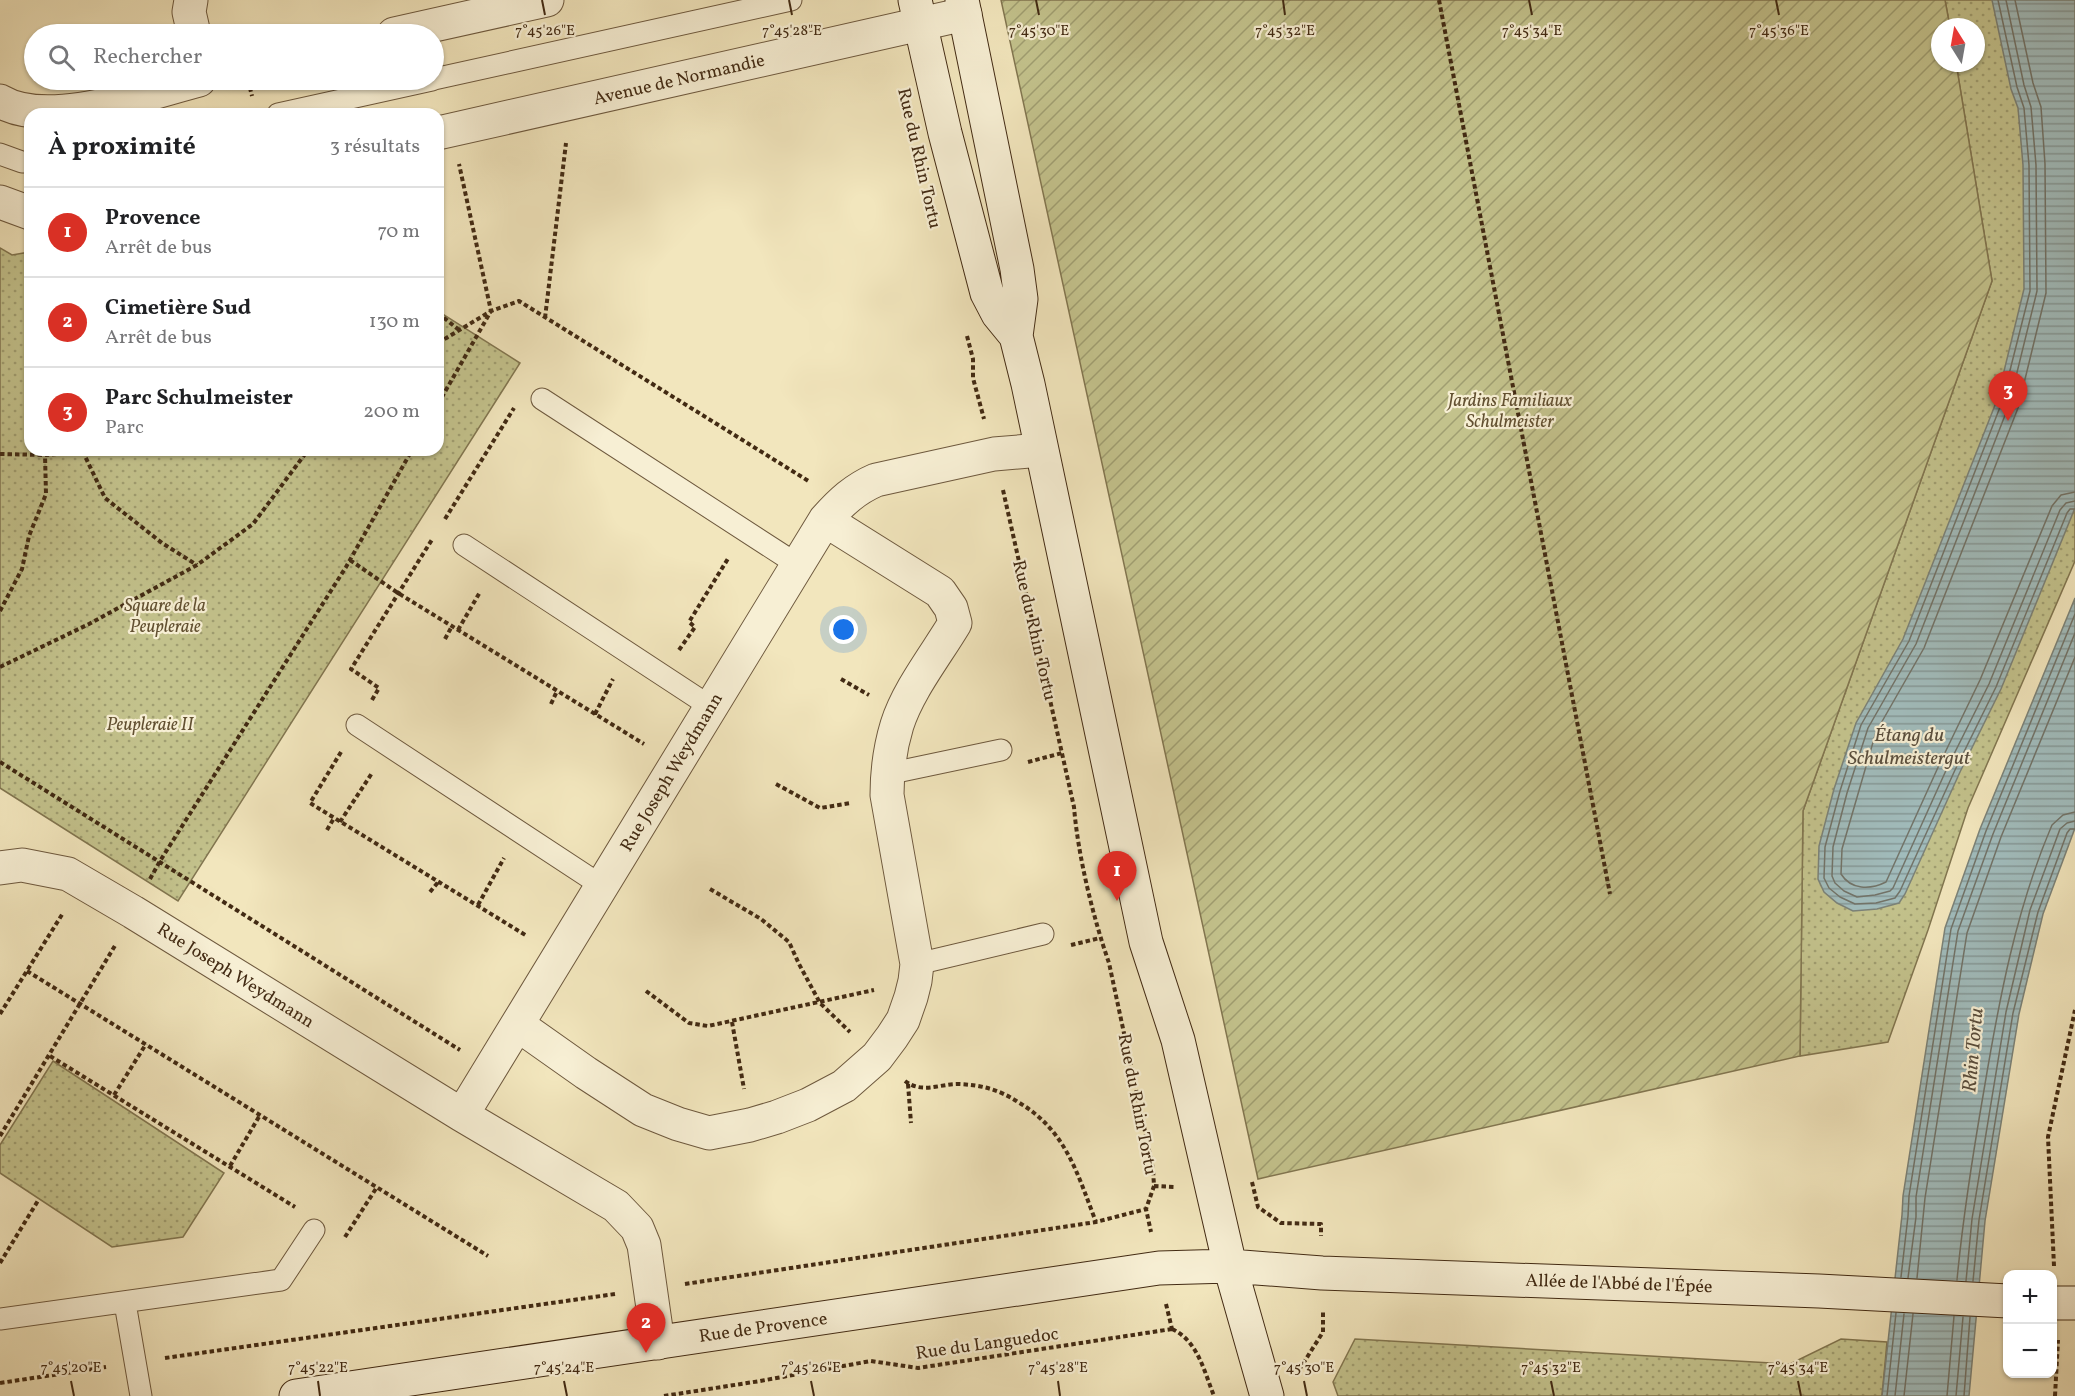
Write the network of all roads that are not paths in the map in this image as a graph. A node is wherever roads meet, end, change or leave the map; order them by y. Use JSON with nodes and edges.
{"nodes":[{"id":1,"x":191,"y":0,"type":"edge"},
{"id":2,"x":548,"y":0,"type":"edge"},
{"id":3,"x":791,"y":0,"type":"edge"},
{"id":4,"x":963,"y":7,"type":"edge"},
{"id":5,"x":918,"y":12,"type":"edge"},
{"id":6,"x":192,"y":24,"type":"edge"},
{"id":7,"x":439,"y":24,"type":"edge"},
{"id":8,"x":444,"y":77,"type":"edge"},
{"id":9,"x":160,"y":90,"type":"edge"},
{"id":10,"x":384,"y":90,"type":"edge"},
{"id":11,"x":0,"y":100,"type":"edge"},
{"id":12,"x":83,"y":108,"type":"edge"},
{"id":13,"x":305,"y":108,"type":"edge"},
{"id":14,"x":24,"y":109,"type":"edge"},
{"id":15,"x":444,"y":131,"type":"edge"},
{"id":16,"x":0,"y":154,"type":"edge"},
{"id":17,"x":24,"y":162,"type":"edge"},
{"id":18,"x":24,"y":167,"type":"edge"},
{"id":19,"x":0,"y":172,"type":"edge"},
{"id":20,"x":0,"y":202,"type":"edge"},
{"id":21,"x":24,"y":211,"type":"edge"},
{"id":22,"x":1016,"y":336,"type":"junction"},
{"id":23,"x":542,"y":399,"type":"road end"},
{"id":24,"x":1041,"y":450,"type":"junction"},
{"id":25,"x":833,"y":511,"type":"junction"},
{"id":26,"x":465,"y":545,"type":"dead end"},
{"id":27,"x":798,"y":566,"type":"junction"},
{"id":28,"x":711,"y":707,"type":"junction"},
{"id":29,"x":357,"y":725,"type":"road end"},
{"id":30,"x":1001,"y":750,"type":"dead end"},
{"id":31,"x":887,"y":774,"type":"junction"},
{"id":32,"x":0,"y":868,"type":"edge"},
{"id":33,"x":602,"y":886,"type":"junction"},
{"id":34,"x":1043,"y":934,"type":"dead end"},
{"id":35,"x":916,"y":972,"type":"junction"},
{"id":36,"x":518,"y":1024,"type":"junction"},
{"id":37,"x":462,"y":1115,"type":"junction"},
{"id":38,"x":314,"y":1230,"type":"dead end"},
{"id":39,"x":1230,"y":1266,"type":"junction"},
{"id":40,"x":2003,"y":1301,"type":"edge"},
{"id":41,"x":125,"y":1303,"type":"junction"},
{"id":42,"x":0,"y":1319,"type":"edge"},
{"id":43,"x":658,"y":1343,"type":"junction"},
{"id":44,"x":141,"y":1396,"type":"edge"},
{"id":45,"x":296,"y":1396,"type":"edge"},
{"id":46,"x":1267,"y":1396,"type":"edge"}],
"edges":[{"from":1,"to":6,"type":"street"},
{"from":2,"to":7,"type":"street"},
{"from":3,"to":8,"type":"lane"},
{"from":4,"to":5,"type":"street","name":"Avenue de Normandie"},
{"from":4,"to":22,"type":"street","name":"Rue du Rhin Tortu"},
{"from":5,"to":15,"type":"street","name":"Avenue de Normandie"},
{"from":5,"to":22,"type":"street","name":"Rue du Rhin Tortu"},
{"from":9,"to":12,"type":"street"},
{"from":10,"to":13,"type":"lane"},
{"from":11,"to":14,"type":"street"},
{"from":16,"to":17,"type":"lane"},
{"from":18,"to":19,"type":"lane"},
{"from":20,"to":21,"type":"street"},
{"from":22,"to":24,"type":"street","name":"Rue du Rhin Tortu"},
{"from":23,"to":27,"type":"lane"},
{"from":24,"to":25,"type":"street","name":"Rue Joseph Weydmann"},
{"from":24,"to":39,"type":"street","name":"Rue du Rhin Tortu"},
{"from":25,"to":27,"type":"street","name":"Rue Joseph Weydmann"},
{"from":25,"to":31,"type":"street"},
{"from":26,"to":28,"type":"lane"},
{"from":27,"to":28,"type":"street","name":"Rue Joseph Weydmann"},
{"from":28,"to":33,"type":"street","name":"Rue Joseph Weydmann"},
{"from":29,"to":33,"type":"lane"},
{"from":30,"to":31,"type":"lane"},
{"from":31,"to":35,"type":"street"},
{"from":32,"to":37,"type":"street","name":"Rue Joseph Weydmann"},
{"from":33,"to":36,"type":"street","name":"Rue Joseph Weydmann"},
{"from":34,"to":35,"type":"lane"},
{"from":35,"to":36,"type":"street"},
{"from":36,"to":37,"type":"street","name":"Rue Joseph Weydmann"},
{"from":37,"to":43,"type":"street","name":"Rue Joseph Weydmann"},
{"from":38,"to":41,"type":"lane"},
{"from":39,"to":40,"type":"street","name":"Allée de l'Abbé de l'Épée"},
{"from":39,"to":43,"type":"street","name":"Rue de Provence"},
{"from":39,"to":46,"type":"street","name":"Rue du Rhin Tortu"},
{"from":41,"to":42,"type":"lane"},
{"from":41,"to":44,"type":"lane"},
{"from":43,"to":45,"type":"street","name":"Rue de Provence"}]}
